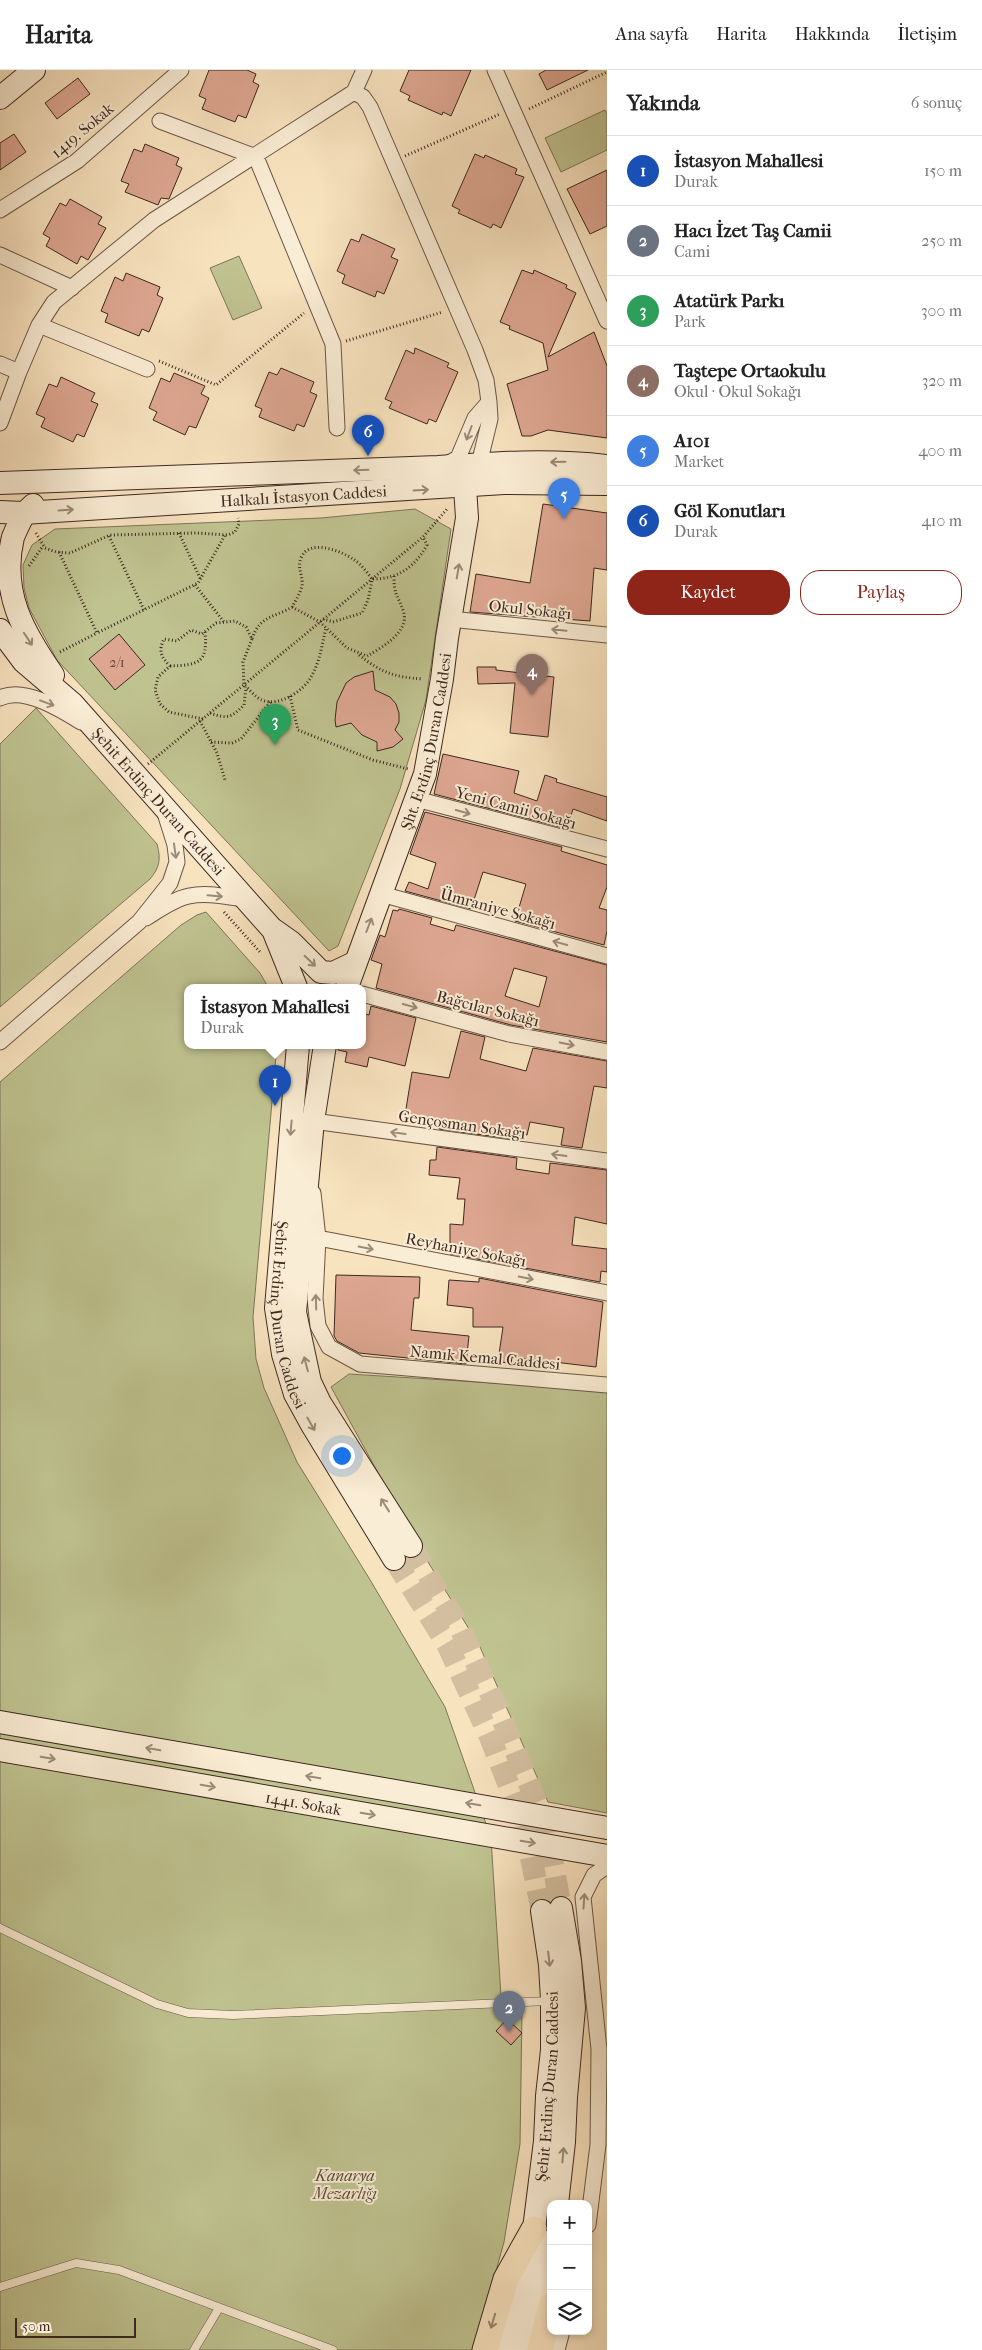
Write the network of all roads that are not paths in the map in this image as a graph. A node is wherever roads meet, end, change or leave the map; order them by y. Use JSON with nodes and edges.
{"nodes":[{"id":1,"x":34,"y":70,"type":"edge"},
{"id":2,"x":181,"y":70,"type":"edge"},
{"id":3,"x":364,"y":70,"type":"edge"},
{"id":4,"x":495,"y":70,"type":"edge"},
{"id":5,"x":354,"y":92,"type":"junction"},
{"id":6,"x":0,"y":98,"type":"edge"},
{"id":7,"x":160,"y":121,"type":"dead end"},
{"id":8,"x":256,"y":157,"type":"junction"},
{"id":9,"x":0,"y":210,"type":"edge"},
{"id":10,"x":0,"y":255,"type":"edge"},
{"id":11,"x":72,"y":288,"type":"junction"},
{"id":12,"x":607,"y":321,"type":"edge"},
{"id":13,"x":39,"y":325,"type":"junction"},
{"id":14,"x":0,"y":364,"type":"edge"},
{"id":15,"x":147,"y":370,"type":"road end"},
{"id":16,"x":19,"y":372,"type":"junction"},
{"id":17,"x":489,"y":402,"type":"junction"},
{"id":18,"x":0,"y":423,"type":"edge"},
{"id":19,"x":337,"y":428,"type":"dead end"},
{"id":20,"x":479,"y":464,"type":"junction"},
{"id":21,"x":607,"y":466,"type":"edge"},
{"id":22,"x":438,"y":467,"type":"junction"},
{"id":23,"x":252,"y":474,"type":"junction"},
{"id":24,"x":10,"y":484,"type":"edge"},
{"id":25,"x":607,"y":484,"type":"edge"},
{"id":26,"x":464,"y":487,"type":"junction"},
{"id":27,"x":0,"y":512,"type":"edge"},
{"id":28,"x":24,"y":513,"type":"junction"},
{"id":29,"x":450,"y":619,"type":"junction"},
{"id":30,"x":0,"y":630,"type":"edge"},
{"id":31,"x":607,"y":635,"type":"edge"},
{"id":32,"x":0,"y":698,"type":"edge"},
{"id":33,"x":72,"y":703,"type":"junction"},
{"id":34,"x":95,"y":731,"type":"junction"},
{"id":35,"x":416,"y":800,"type":"junction"},
{"id":36,"x":162,"y":804,"type":"junction"},
{"id":37,"x":607,"y":849,"type":"edge"},
{"id":38,"x":381,"y":894,"type":"junction"},
{"id":39,"x":245,"y":899,"type":"junction"},
{"id":40,"x":139,"y":922,"type":"junction"},
{"id":41,"x":273,"y":930,"type":"junction"},
{"id":42,"x":607,"y":956,"type":"edge"},
{"id":43,"x":354,"y":963,"type":"junction"},
{"id":44,"x":295,"y":984,"type":"edge"},
{"id":45,"x":348,"y":984,"type":"edge"},
{"id":46,"x":366,"y":995,"type":"edge"},
{"id":47,"x":0,"y":1042,"type":"edge"},
{"id":48,"x":298,"y":1049,"type":"edge"},
{"id":49,"x":324,"y":1049,"type":"edge"},
{"id":50,"x":607,"y":1052,"type":"edge"},
{"id":51,"x":313,"y":1121,"type":"junction"},
{"id":52,"x":309,"y":1157,"type":"junction"},
{"id":53,"x":607,"y":1161,"type":"edge"},
{"id":54,"x":318,"y":1238,"type":"junction"},
{"id":55,"x":607,"y":1293,"type":"edge"},
{"id":56,"x":607,"y":1385,"type":"edge"},
{"id":57,"x":0,"y":1722,"type":"edge"},
{"id":58,"x":0,"y":1750,"type":"edge"},
{"id":59,"x":607,"y":1828,"type":"edge"},
{"id":60,"x":607,"y":1856,"type":"edge"},
{"id":61,"x":607,"y":1866,"type":"edge"},
{"id":62,"x":0,"y":1928,"type":"edge"},
{"id":63,"x":552,"y":2000,"type":"junction"},
{"id":64,"x":596,"y":2001,"type":"junction"},
{"id":65,"x":607,"y":2024,"type":"edge"},
{"id":66,"x":607,"y":2075,"type":"edge"},
{"id":67,"x":600,"y":2097,"type":"junction"},
{"id":68,"x":558,"y":2200,"type":"edge"},
{"id":69,"x":591,"y":2200,"type":"edge"},
{"id":70,"x":542,"y":2235,"type":"edge"},
{"id":71,"x":0,"y":2287,"type":"edge"},
{"id":72,"x":219,"y":2308,"type":"junction"},
{"id":73,"x":547,"y":2321,"type":"edge"},
{"id":74,"x":561,"y":2335,"type":"edge"},
{"id":75,"x":322,"y":2348,"type":"edge"},
{"id":76,"x":194,"y":2350,"type":"edge"},
{"id":77,"x":333,"y":2350,"type":"edge"},
{"id":78,"x":484,"y":2350,"type":"edge"},
{"id":79,"x":504,"y":2350,"type":"edge"},
{"id":80,"x":523,"y":2350,"type":"edge"},
{"id":81,"x":540,"y":2350,"type":"edge"},
{"id":82,"x":557,"y":2350,"type":"edge"}],
"edges":[{"from":1,"to":6,"type":"main road"},
{"from":2,"to":9,"type":"street","name":"1419. Sokak"},
{"from":3,"to":5,"type":"street"},
{"from":4,"to":12,"type":"street"},
{"from":5,"to":8,"type":"street"},
{"from":5,"to":17,"type":"street"},
{"from":7,"to":8,"type":"street"},
{"from":8,"to":11,"type":"street"},
{"from":8,"to":19,"type":"street"},
{"from":10,"to":11,"type":"street"},
{"from":11,"to":13,"type":"street"},
{"from":13,"to":15,"type":"street"},
{"from":13,"to":16,"type":"street"},
{"from":14,"to":16,"type":"street"},
{"from":16,"to":18,"type":"street"},
{"from":17,"to":20,"type":"street"},
{"from":17,"to":22,"type":"street","one_way":true},
{"from":21,"to":20,"type":"main road","name":"Halkalı İstasyon Caddesi","one_way":true},
{"from":20,"to":22,"type":"main road","name":"Halkalı İstasyon Caddesi"},
{"from":22,"to":23,"type":"main road","name":"Halkalı İstasyon Caddesi","one_way":true},
{"from":22,"to":26,"type":"main road"},
{"from":23,"to":24,"type":"main road","name":"Halkalı İstasyon Caddesi"},
{"from":23,"to":28,"type":"main road"},
{"from":25,"to":26,"type":"main road","name":"Halkalı İstasyon Caddesi"},
{"from":28,"to":26,"type":"main road","name":"Halkalı İstasyon Caddesi","one_way":true},
{"from":29,"to":26,"type":"main road","name":"Şht. Erdinç Duran Caddesi","one_way":true},
{"from":27,"to":28,"type":"main road","name":"Halkalı İstasyon Caddesi"},
{"from":28,"to":33,"type":"main road","one_way":true},
{"from":31,"to":29,"type":"street","name":"Okul Sokağı","one_way":true},
{"from":29,"to":35,"type":"main road","name":"Şht. Erdinç Duran Caddesi"},
{"from":30,"to":33,"type":"main road","name":"Şehit Erdinç Duran Caddesi"},
{"from":32,"to":34,"type":"street","one_way":true},
{"from":33,"to":34,"type":"main road","name":"Şehit Erdinç Duran Caddesi"},
{"from":34,"to":36,"type":"main road","name":"Şehit Erdinç Duran Caddesi"},
{"from":35,"to":37,"type":"street","name":"Yeni Camii Sokağı","one_way":true},
{"from":35,"to":38,"type":"main road","name":"Şht. Erdinç Duran Caddesi"},
{"from":36,"to":39,"type":"main road","name":"Şehit Erdinç Duran Caddesi"},
{"from":36,"to":40,"type":"street","one_way":true},
{"from":42,"to":38,"type":"street","name":"Ümraniye Sokağı","one_way":true},
{"from":43,"to":38,"type":"main road","name":"Şht. Erdinç Duran Caddesi","one_way":true},
{"from":40,"to":39,"type":"street","one_way":true},
{"from":39,"to":41,"type":"main road","name":"Şehit Erdinç Duran Caddesi"},
{"from":40,"to":47,"type":"street"},
{"from":41,"to":43,"type":"main road","one_way":true},
{"from":41,"to":44,"type":"main road","name":"Şehit Erdinç Duran Caddesi"},
{"from":43,"to":45,"type":"main road","name":"Şht. Erdinç Duran Caddesi"},
{"from":46,"to":50,"type":"street","name":"Bağcılar Sokağı","one_way":true},
{"from":48,"to":52,"type":"main road","name":"Şehit Erdinç Duran Caddesi","one_way":true},
{"from":49,"to":51,"type":"main road","name":"Şehit Erdinç Duran Caddesi"},
{"from":51,"to":52,"type":"main road","name":"Şehit Erdinç Duran Caddesi"},
{"from":53,"to":51,"type":"street","name":"Gençosman Sokağı","one_way":true},
{"from":52,"to":54,"type":"street"},
{"from":54,"to":55,"type":"street","name":"Reyhaniye Sokağı","one_way":true},
{"from":56,"to":54,"type":"street","name":"Namık Kemal Caddesi","one_way":true},
{"from":59,"to":57,"type":"main road","name":"1441. Sokak","one_way":true},
{"from":58,"to":60,"type":"main road","name":"1441. Sokak","one_way":true},
{"from":64,"to":61,"type":"street","one_way":true},
{"from":62,"to":63,"type":"lane"},
{"from":68,"to":63,"type":"main road","name":"Şehit Erdinç Duran Caddesi","one_way":true},
{"from":63,"to":70,"type":"main road","name":"Şehit Erdinç Duran Caddesi"},
{"from":64,"to":65,"type":"street"},
{"from":64,"to":67,"type":"street"},
{"from":66,"to":67,"type":"street"},
{"from":67,"to":69,"type":"street"},
{"from":70,"to":78,"type":"main road","one_way":true},
{"from":70,"to":79,"type":"main road","name":"Şehit Erdinç Duran Caddesi"},
{"from":70,"to":80,"type":"main road","name":"Şehit Erdinç Duran Caddesi"},
{"from":71,"to":72,"type":"lane"},
{"from":72,"to":75,"type":"lane"},
{"from":72,"to":76,"type":"lane"},
{"from":73,"to":81,"type":"main road"},
{"from":74,"to":82,"type":"street"},
{"from":75,"to":77,"type":"lane"}]}
